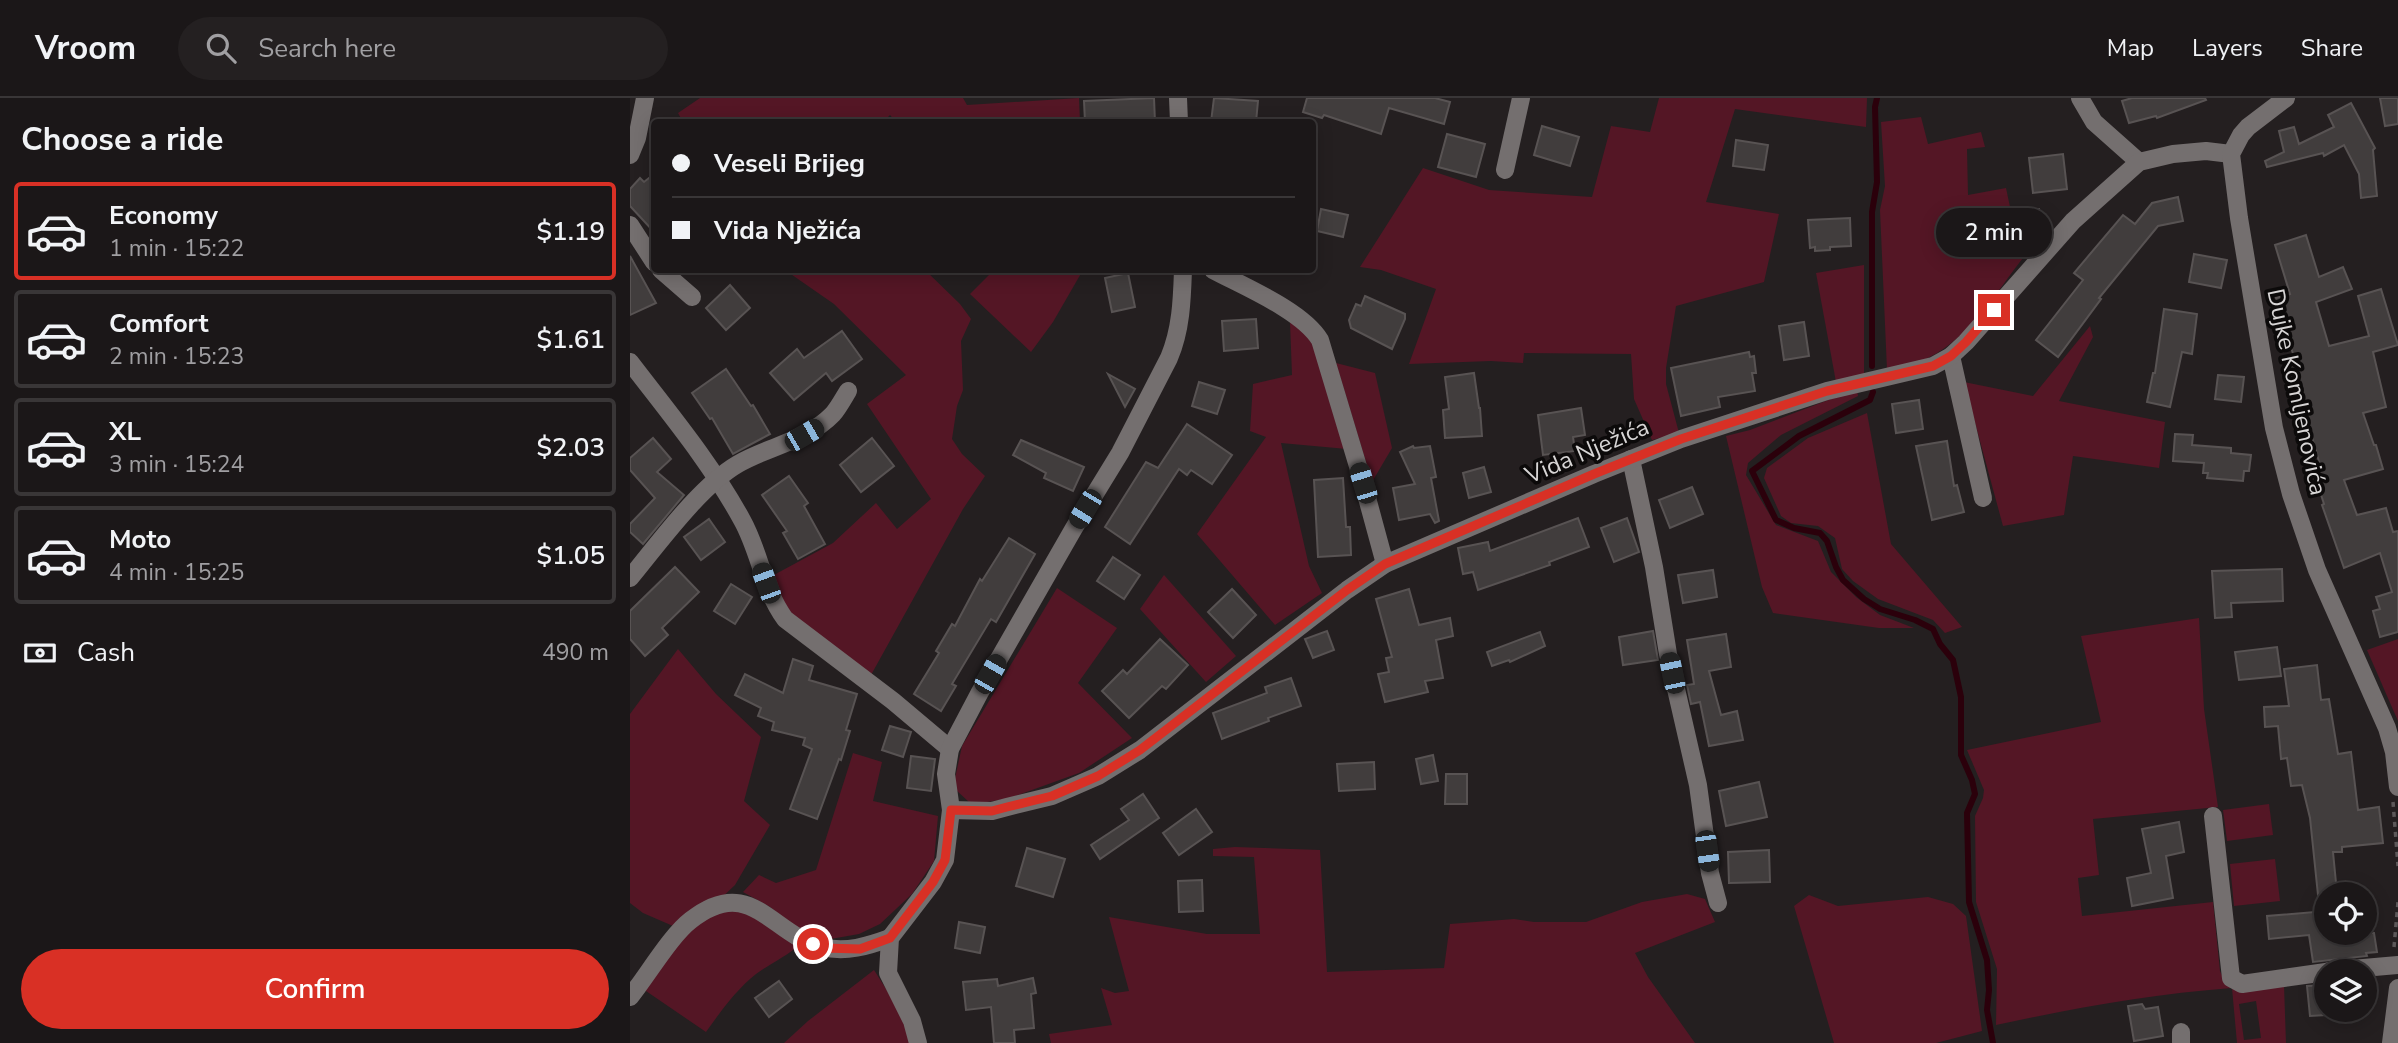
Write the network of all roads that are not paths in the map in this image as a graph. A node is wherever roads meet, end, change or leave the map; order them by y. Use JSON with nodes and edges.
{"nodes":[{"id":1,"x":645,"y":98,"type":"edge"},
{"id":2,"x":1178,"y":98,"type":"edge"},
{"id":3,"x":1521,"y":98,"type":"edge"},
{"id":4,"x":2080,"y":98,"type":"edge"},
{"id":5,"x":2286,"y":98,"type":"edge"},
{"id":6,"x":1178,"y":119,"type":"edge"},
{"id":7,"x":2231,"y":154,"type":"junction"},
{"id":8,"x":630,"y":155,"type":"edge"},
{"id":9,"x":2139,"y":162,"type":"junction"},
{"id":10,"x":1505,"y":170,"type":"dead end"},
{"id":11,"x":630,"y":225,"type":"edge"},
{"id":12,"x":651,"y":257,"type":"edge"},
{"id":13,"x":665,"y":273,"type":"edge"},
{"id":14,"x":1183,"y":273,"type":"edge"},
{"id":15,"x":1218,"y":273,"type":"edge"},
{"id":16,"x":692,"y":296,"type":"dead end"},
{"id":17,"x":1951,"y":356,"type":"junction"},
{"id":18,"x":630,"y":362,"type":"edge"},
{"id":19,"x":848,"y":391,"type":"dead end"},
{"id":20,"x":1631,"y":458,"type":"junction"},
{"id":21,"x":719,"y":478,"type":"junction"},
{"id":22,"x":1983,"y":498,"type":"dead end"},
{"id":23,"x":1385,"y":564,"type":"junction"},
{"id":24,"x":630,"y":578,"type":"edge"},
{"id":25,"x":950,"y":749,"type":"junction"},
{"id":26,"x":2398,"y":786,"type":"edge"},
{"id":27,"x":951,"y":810,"type":"junction"},
{"id":28,"x":2213,"y":816,"type":"dead end"},
{"id":29,"x":1718,"y":903,"type":"dead end"},
{"id":30,"x":890,"y":938,"type":"junction"},
{"id":31,"x":860,"y":949,"type":"junction"},
{"id":32,"x":2398,"y":965,"type":"edge"},
{"id":33,"x":2377,"y":967,"type":"edge"},
{"id":34,"x":888,"y":973,"type":"junction"},
{"id":35,"x":2314,"y":973,"type":"edge"},
{"id":36,"x":2398,"y":988,"type":"edge"},
{"id":37,"x":630,"y":997,"type":"edge"},
{"id":38,"x":918,"y":1043,"type":"edge"},
{"id":39,"x":2391,"y":1043,"type":"edge"}],
"edges":[{"from":1,"to":8,"type":"street"},
{"from":2,"to":6,"type":"street"},
{"from":3,"to":10,"type":"street"},
{"from":4,"to":9,"type":"street"},
{"from":5,"to":7,"type":"street"},
{"from":7,"to":9,"type":"street","name":"Vida Nježića"},
{"from":7,"to":26,"type":"street","name":"Dujke Komljenovića"},
{"from":9,"to":17,"type":"street","name":"Vida Nježića"},
{"from":11,"to":12,"type":"street"},
{"from":13,"to":16,"type":"street"},
{"from":14,"to":25,"type":"street"},
{"from":15,"to":23,"type":"street"},
{"from":17,"to":20,"type":"street","name":"Vida Nježića"},
{"from":17,"to":22,"type":"street"},
{"from":18,"to":21,"type":"street"},
{"from":19,"to":21,"type":"street"},
{"from":20,"to":23,"type":"street","name":"Vida Nježića"},
{"from":20,"to":29,"type":"street"},
{"from":21,"to":24,"type":"street"},
{"from":21,"to":25,"type":"street"},
{"from":23,"to":27,"type":"street","name":"Vida Nježića"},
{"from":25,"to":27,"type":"street"},
{"from":27,"to":30,"type":"street"},
{"from":28,"to":35,"type":"street"},
{"from":30,"to":31,"type":"street"},
{"from":30,"to":34,"type":"street"},
{"from":31,"to":34,"type":"street"},
{"from":31,"to":37,"type":"street"},
{"from":32,"to":33,"type":"street"},
{"from":34,"to":38,"type":"street"},
{"from":36,"to":39,"type":"street"}]}
